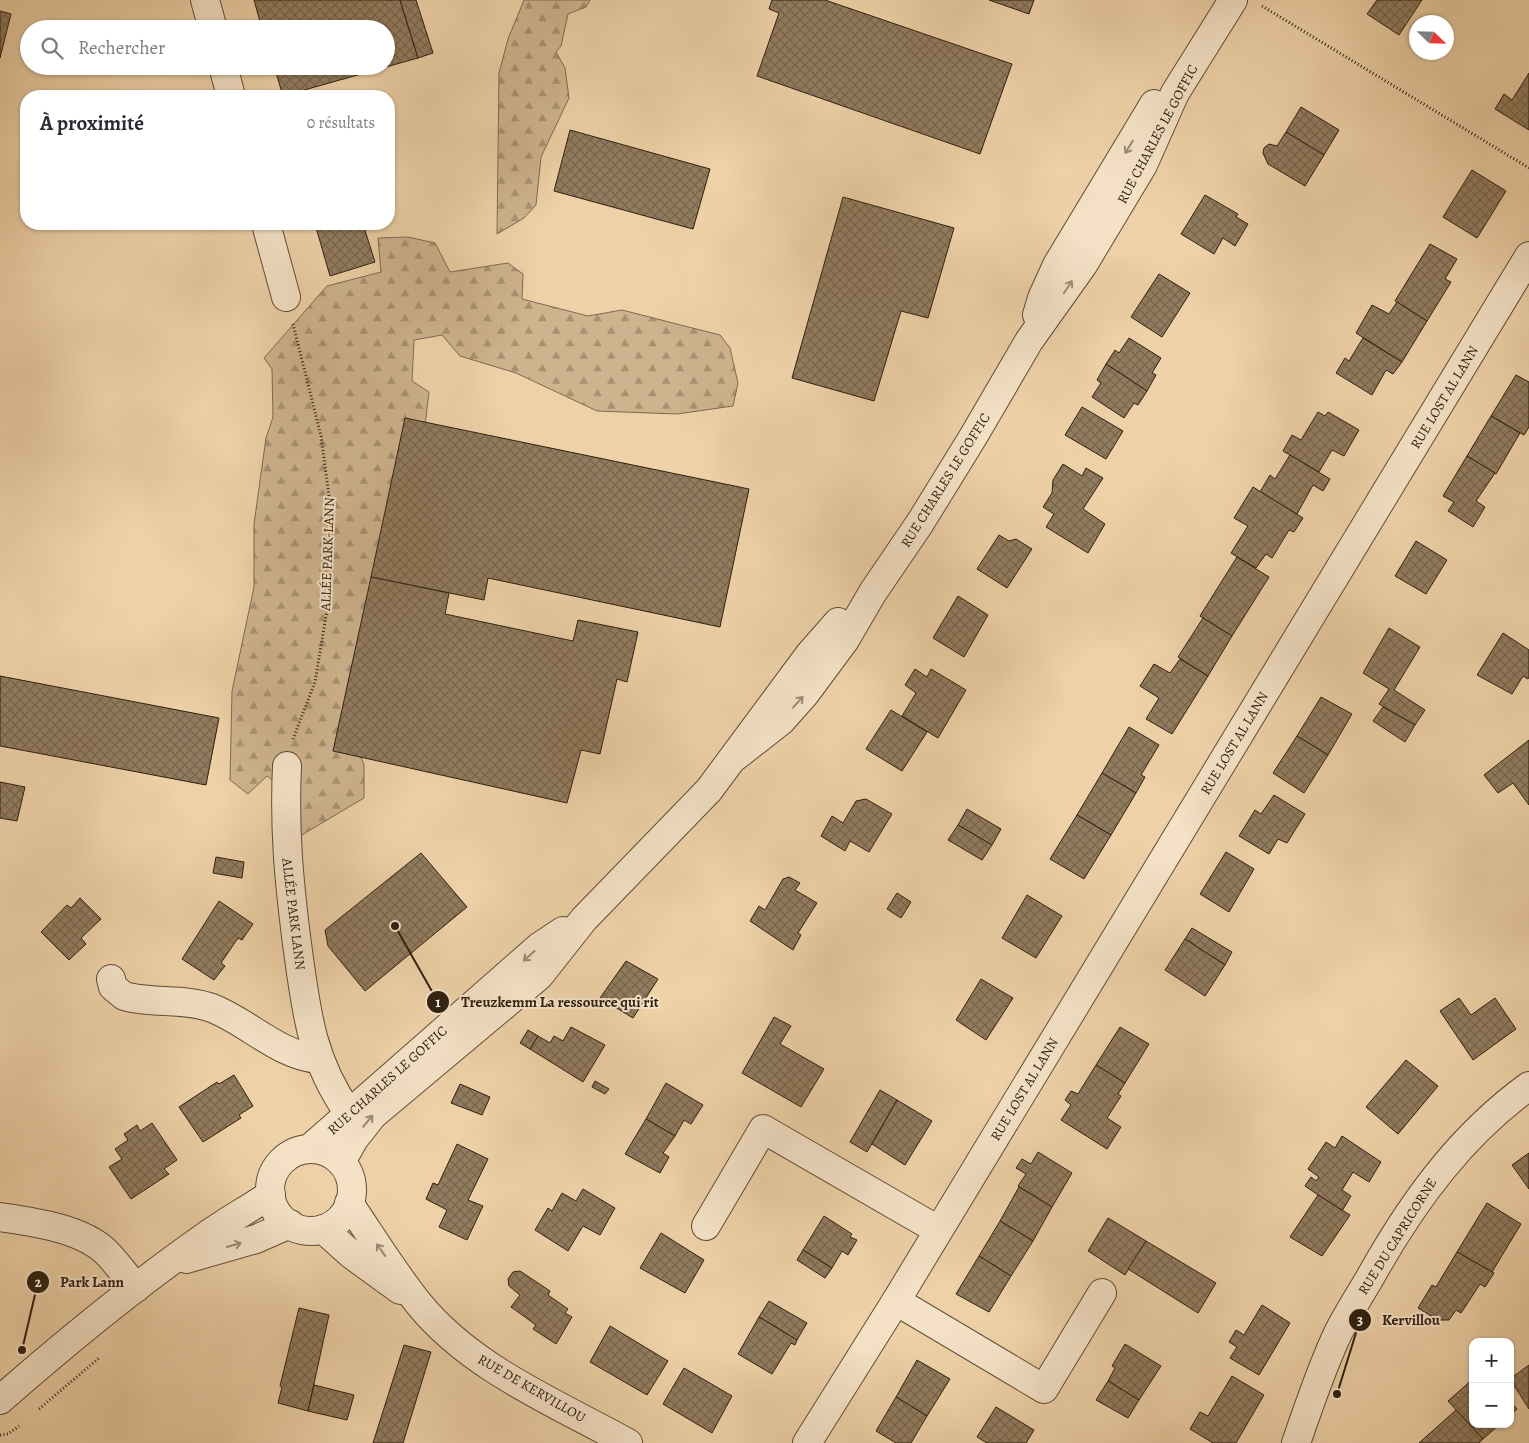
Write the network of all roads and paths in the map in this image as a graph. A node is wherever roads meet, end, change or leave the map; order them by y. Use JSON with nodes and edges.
{"nodes":[{"id":1,"x":205,"y":0,"type":"edge"},
{"id":2,"x":1216,"y":0,"type":"edge"},
{"id":3,"x":1233,"y":0,"type":"edge"},
{"id":4,"x":1260,"y":5,"type":"dead end"},
{"id":5,"x":211,"y":20,"type":"edge"},
{"id":6,"x":225,"y":75,"type":"edge"},
{"id":7,"x":229,"y":90,"type":"edge"},
{"id":8,"x":1529,"y":168,"type":"edge"},
{"id":9,"x":268,"y":230,"type":"edge"},
{"id":10,"x":1529,"y":256,"type":"edge"},
{"id":11,"x":286,"y":297,"type":"joint"},
{"id":12,"x":1029,"y":341,"type":"junction"},
{"id":13,"x":287,"y":766,"type":"joint"},
{"id":14,"x":584,"y":919,"type":"junction"},
{"id":15,"x":111,"y":979,"type":"dead end"},
{"id":16,"x":318,"y":1059,"type":"junction"},
{"id":17,"x":1529,"y":1086,"type":"edge"},
{"id":18,"x":348,"y":1112,"type":"junction"},
{"id":19,"x":309,"y":1149,"type":"junction"},
{"id":20,"x":341,"y":1162,"type":"junction"},
{"id":21,"x":271,"y":1194,"type":"junction"},
{"id":22,"x":349,"y":1203,"type":"junction"},
{"id":23,"x":0,"y":1217,"type":"edge"},
{"id":24,"x":290,"y":1224,"type":"junction"},
{"id":25,"x":706,"y":1226,"type":"dead end"},
{"id":26,"x":323,"y":1229,"type":"junction"},
{"id":27,"x":938,"y":1230,"type":"junction"},
{"id":28,"x":170,"y":1264,"type":"junction"},
{"id":29,"x":136,"y":1288,"type":"junction"},
{"id":30,"x":1102,"y":1293,"type":"dead end"},
{"id":31,"x":896,"y":1301,"type":"junction"},
{"id":32,"x":420,"y":1304,"type":"junction"},
{"id":33,"x":0,"y":1400,"type":"edge"},
{"id":34,"x":600,"y":1436,"type":"edge"},
{"id":35,"x":628,"y":1443,"type":"edge"},
{"id":36,"x":807,"y":1443,"type":"edge"},
{"id":37,"x":1296,"y":1443,"type":"edge"}],
"edges":[{"from":1,"to":5,"type":"street"},
{"from":2,"to":12,"type":"street","name":"RUE CHARLES LE GOFFIC","one_way":true},
{"from":12,"to":3,"type":"street","name":"RUE CHARLES LE GOFFIC","one_way":true},
{"from":4,"to":8,"type":"path"},
{"from":6,"to":7,"type":"street"},
{"from":9,"to":11,"type":"street"},
{"from":10,"to":27,"type":"street","name":"RUE LOST AL LANN"},
{"from":11,"to":13,"type":"path","name":"ALLÉE PARK-LANN"},
{"from":12,"to":14,"type":"street","name":"RUE CHARLES LE GOFFIC"},
{"from":13,"to":16,"type":"street","name":"ALLÉE PARK LANN"},
{"from":14,"to":18,"type":"street","name":"RUE CHARLES LE GOFFIC","one_way":true},
{"from":20,"to":14,"type":"street","name":"RUE CHARLES LE GOFFIC","one_way":true},
{"from":15,"to":16,"type":"street"},
{"from":16,"to":18,"type":"street","name":"ALLÉE PARK LANN"},
{"from":17,"to":37,"type":"street","name":"RUE DU CAPRICORNE"},
{"from":18,"to":19,"type":"street","name":"RUE CHARLES LE GOFFIC"},
{"from":19,"to":20,"type":"street"},
{"from":19,"to":21,"type":"street"},
{"from":20,"to":22,"type":"street"},
{"from":21,"to":24,"type":"street"},
{"from":21,"to":28,"type":"street"},
{"from":22,"to":26,"type":"street"},
{"from":32,"to":22,"type":"street","name":"RUE DE KERVILLOU","one_way":true},
{"from":23,"to":29,"type":"street"},
{"from":24,"to":26,"type":"street"},
{"from":28,"to":24,"type":"street","one_way":true},
{"from":25,"to":27,"type":"street"},
{"from":26,"to":32,"type":"street","name":"RUE DE KERVILLOU"},
{"from":27,"to":31,"type":"street","name":"RUE LOST AL LANN"},
{"from":28,"to":29,"type":"street"},
{"from":29,"to":33,"type":"street"},
{"from":30,"to":31,"type":"street"},
{"from":31,"to":36,"type":"street","name":"RUE LOST AL LANN"},
{"from":32,"to":34,"type":"street","name":"RUE DE KERVILLOU"},
{"from":34,"to":35,"type":"street","name":"RUE DE KERVILLOU"}]}
